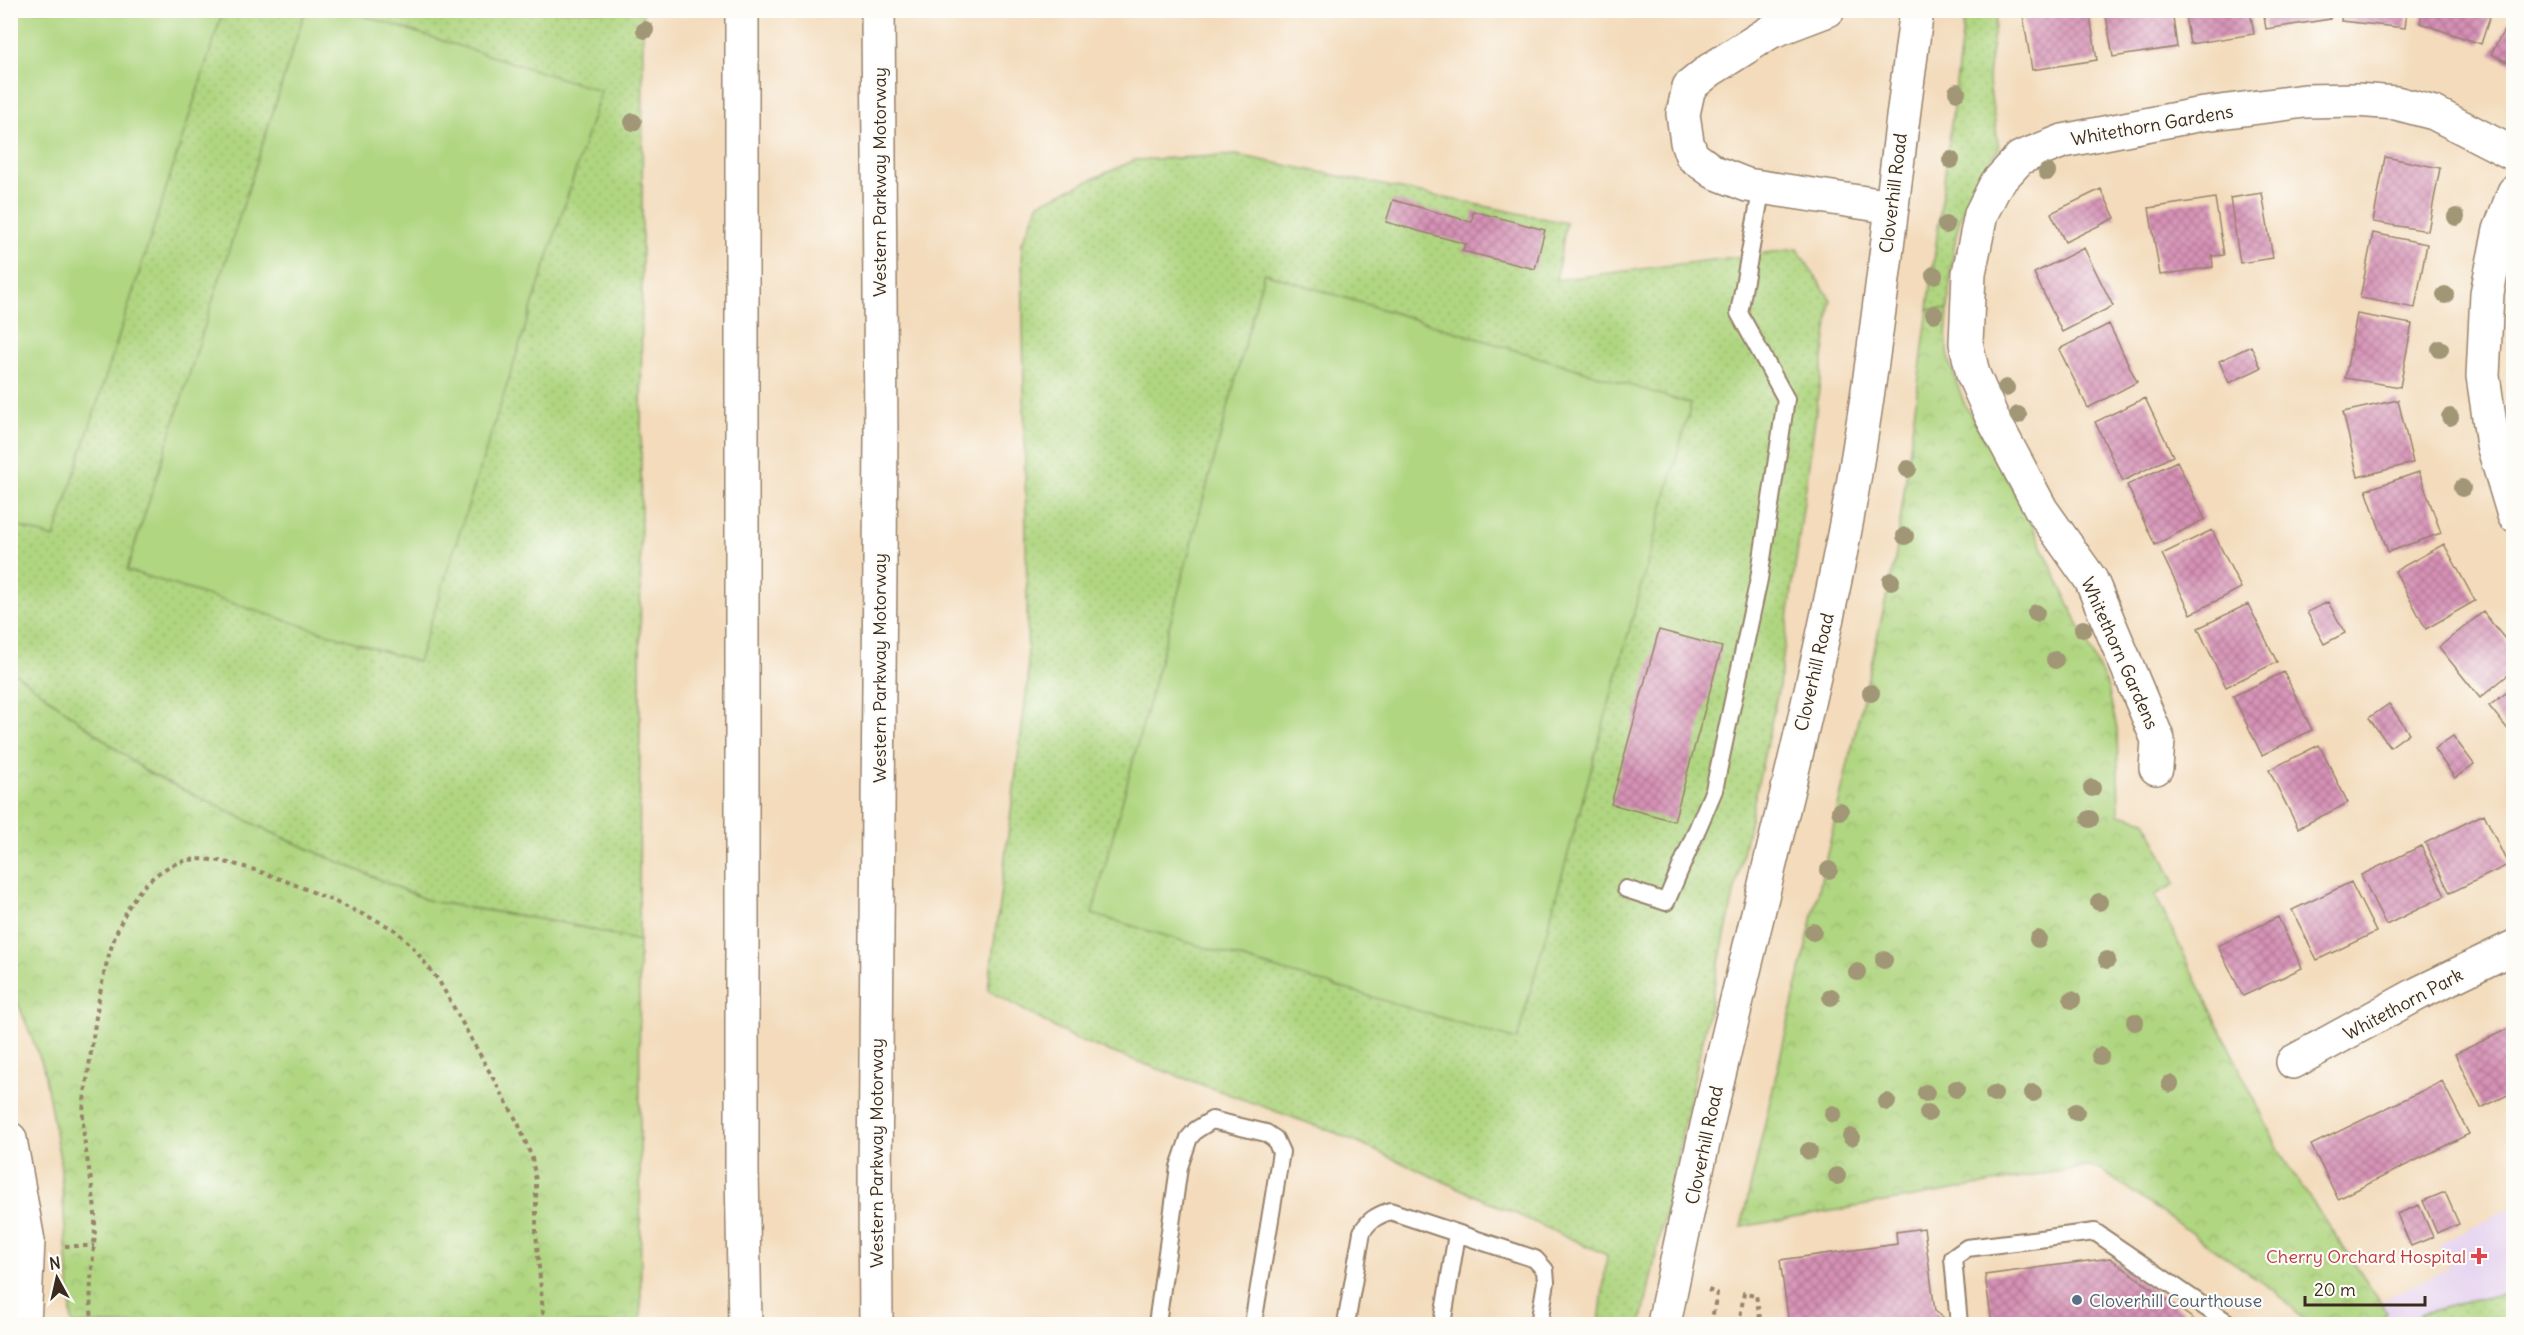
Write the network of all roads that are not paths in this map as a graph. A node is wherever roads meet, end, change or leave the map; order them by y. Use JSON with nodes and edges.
{"nodes":[{"id":1,"x":742,"y":10,"type":"edge"},
{"id":2,"x":878,"y":10,"type":"edge"},
{"id":3,"x":1828,"y":10,"type":"edge"},
{"id":4,"x":1917,"y":10,"type":"edge"},
{"id":5,"x":2514,"y":154,"type":"edge"},
{"id":6,"x":1762,"y":186,"type":"junction"},
{"id":7,"x":2514,"y":192,"type":"edge"},
{"id":8,"x":1892,"y":207,"type":"junction"},
{"id":9,"x":2514,"y":515,"type":"edge"},
{"id":10,"x":2156,"y":768,"type":"dead end"},
{"id":11,"x":1626,"y":889,"type":"dead end"},
{"id":12,"x":2514,"y":947,"type":"edge"},
{"id":13,"x":2293,"y":1062,"type":"dead end"},
{"id":14,"x":10,"y":1139,"type":"edge"},
{"id":15,"x":1456,"y":1234,"type":"junction"},
{"id":16,"x":2227,"y":1322,"type":"dead end"},
{"id":17,"x":24,"y":1324,"type":"edge"},
{"id":18,"x":745,"y":1324,"type":"edge"},
{"id":19,"x":876,"y":1324,"type":"edge"},
{"id":20,"x":1157,"y":1324,"type":"edge"},
{"id":21,"x":1253,"y":1324,"type":"edge"},
{"id":22,"x":1346,"y":1324,"type":"edge"},
{"id":23,"x":1442,"y":1324,"type":"edge"},
{"id":24,"x":1539,"y":1324,"type":"edge"},
{"id":25,"x":1664,"y":1324,"type":"edge"},
{"id":26,"x":1959,"y":1324,"type":"edge"}],
"edges":[{"from":1,"to":18,"type":"main road"},
{"from":2,"to":19,"type":"main road","name":"Western Parkway Motorway"},
{"from":3,"to":6,"type":"main road"},
{"from":4,"to":8,"type":"main road","name":"Cloverhill Road"},
{"from":5,"to":10,"type":"main road","name":"Whitethorn Gardens"},
{"from":6,"to":8,"type":"main road"},
{"from":6,"to":11,"type":"lane"},
{"from":7,"to":9,"type":"main road"},
{"from":8,"to":25,"type":"main road","name":"Cloverhill Road"},
{"from":12,"to":13,"type":"main road","name":"Whitethorn Park"},
{"from":14,"to":17,"type":"main road"},
{"from":15,"to":22,"type":"lane"},
{"from":15,"to":23,"type":"lane"},
{"from":15,"to":24,"type":"lane"},
{"from":16,"to":26,"type":"lane"},
{"from":20,"to":21,"type":"lane"}]}
